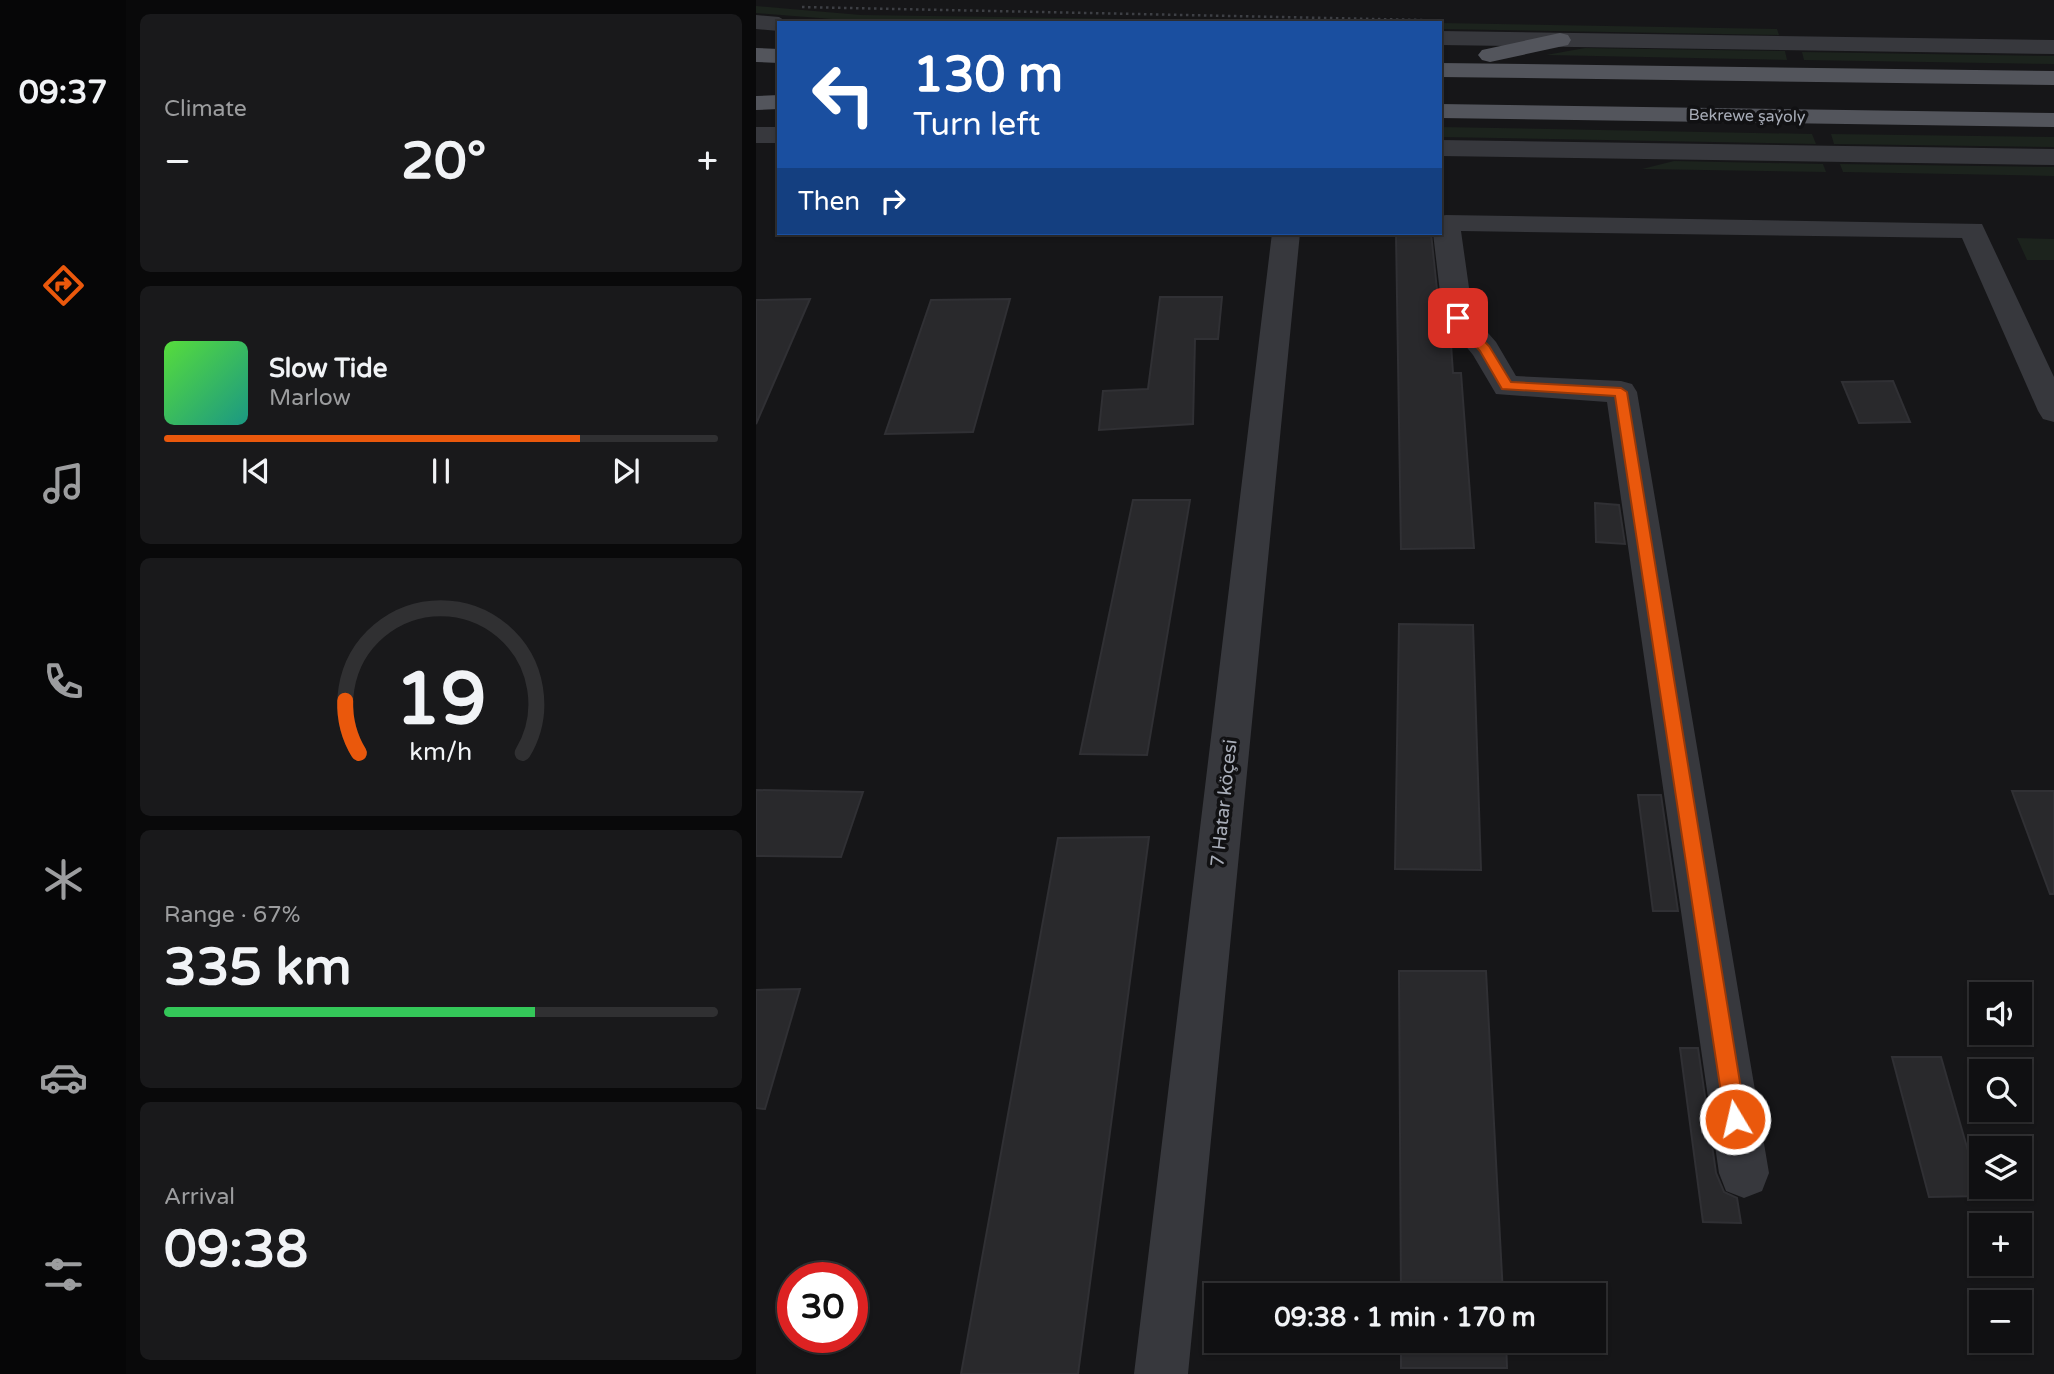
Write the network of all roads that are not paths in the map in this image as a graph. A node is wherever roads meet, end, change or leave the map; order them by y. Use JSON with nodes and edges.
{"nodes":[{"id":1,"x":785,"y":15,"type":"edge"},
{"id":2,"x":756,"y":22,"type":"edge"},
{"id":3,"x":1442,"y":30,"type":"edge"},
{"id":4,"x":1560,"y":40,"type":"junction"},
{"id":5,"x":2054,"y":47,"type":"edge"},
{"id":6,"x":756,"y":55,"type":"edge"},
{"id":7,"x":777,"y":56,"type":"edge"},
{"id":8,"x":1442,"y":68,"type":"edge"},
{"id":9,"x":1442,"y":68,"type":"edge"},
{"id":10,"x":2054,"y":78,"type":"edge"},
{"id":11,"x":777,"y":102,"type":"edge"},
{"id":12,"x":756,"y":103,"type":"edge"},
{"id":13,"x":1442,"y":111,"type":"edge"},
{"id":14,"x":2054,"y":120,"type":"edge"},
{"id":15,"x":756,"y":135,"type":"edge"},
{"id":16,"x":777,"y":135,"type":"edge"},
{"id":17,"x":1442,"y":148,"type":"edge"},
{"id":18,"x":2054,"y":157,"type":"edge"},
{"id":19,"x":1286,"y":235,"type":"edge"},
{"id":20,"x":2051,"y":398,"type":"edge"},
{"id":21,"x":1744,"y":1173,"type":"dead end"},
{"id":22,"x":1161,"y":1374,"type":"edge"}],
"edges":[{"from":1,"to":2,"type":"street"},
{"from":3,"to":4,"type":"street"},
{"from":4,"to":5,"type":"street"},
{"from":4,"to":8,"type":"main road"},
{"from":6,"to":7,"type":"main road"},
{"from":9,"to":10,"type":"main road"},
{"from":11,"to":12,"type":"main road"},
{"from":13,"to":14,"type":"main road","name":"Bekrewe şaýoly"},
{"from":15,"to":16,"type":"street"},
{"from":17,"to":18,"type":"street"},
{"from":19,"to":22,"type":"street","name":"7 Hatar köçesi"},
{"from":20,"to":21,"type":"street"}]}
